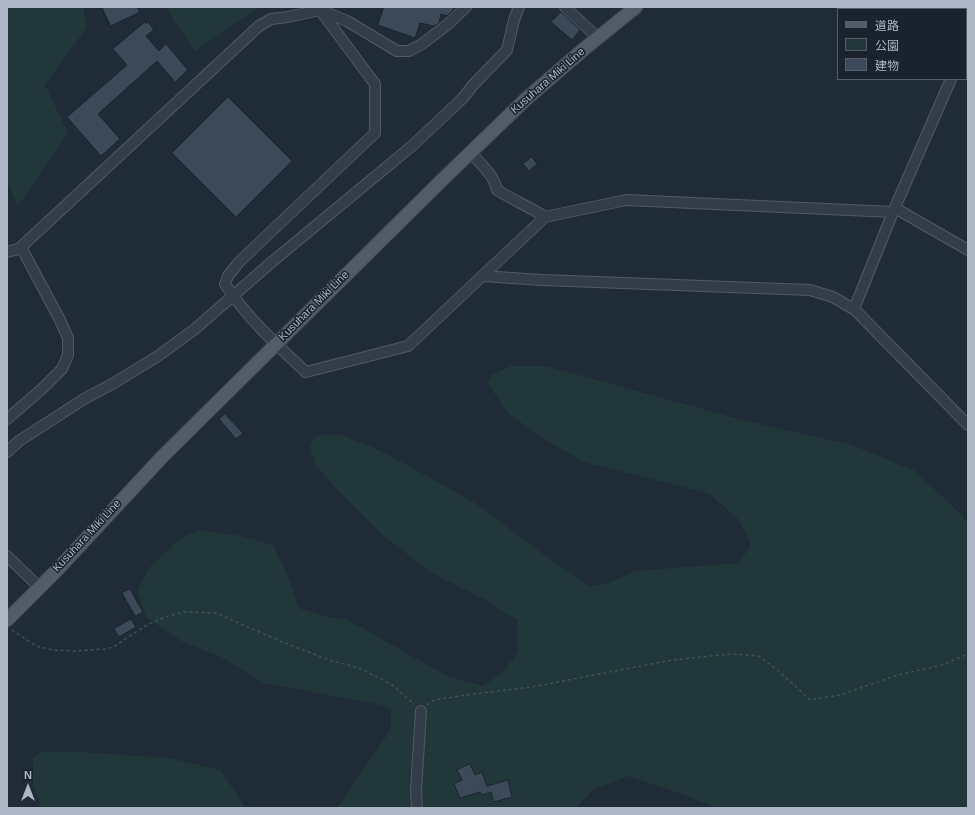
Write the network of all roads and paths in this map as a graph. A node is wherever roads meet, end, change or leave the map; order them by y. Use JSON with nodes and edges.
{"nodes":[{"id":1,"x":466,"y":7,"type":"edge"},
{"id":2,"x":519,"y":7,"type":"edge"},
{"id":3,"x":565,"y":7,"type":"edge"},
{"id":4,"x":636,"y":7,"type":"edge"},
{"id":5,"x":320,"y":10,"type":"junction"},
{"id":6,"x":598,"y":38,"type":"junction"},
{"id":7,"x":951,"y":80,"type":"edge"},
{"id":8,"x":470,"y":152,"type":"junction"},
{"id":9,"x":894,"y":210,"type":"junction"},
{"id":10,"x":545,"y":217,"type":"junction"},
{"id":11,"x":21,"y":247,"type":"junction"},
{"id":12,"x":968,"y":250,"type":"edge"},
{"id":13,"x":7,"y":252,"type":"edge"},
{"id":14,"x":482,"y":276,"type":"junction"},
{"id":15,"x":233,"y":296,"type":"junction"},
{"id":16,"x":854,"y":309,"type":"junction"},
{"id":17,"x":276,"y":344,"type":"junction"},
{"id":18,"x":7,"y":419,"type":"edge"},
{"id":19,"x":968,"y":425,"type":"edge"},
{"id":20,"x":7,"y":452,"type":"edge"},
{"id":21,"x":7,"y":556,"type":"edge"},
{"id":22,"x":40,"y":587,"type":"junction"},
{"id":23,"x":7,"y":620,"type":"edge"},
{"id":24,"x":7,"y":626,"type":"edge"},
{"id":25,"x":968,"y":654,"type":"edge"},
{"id":26,"x":421,"y":711,"type":"junction"},
{"id":27,"x":417,"y":808,"type":"edge"}],
"edges":[{"from":1,"to":5,"type":"street"},
{"from":2,"to":15,"type":"street"},
{"from":3,"to":6,"type":"street"},
{"from":4,"to":6,"type":"main road","name":"Kusuhara Miki Line"},
{"from":5,"to":11,"type":"street"},
{"from":5,"to":15,"type":"street"},
{"from":6,"to":8,"type":"main road","name":"Kusuhara Miki Line"},
{"from":7,"to":9,"type":"street"},
{"from":8,"to":10,"type":"street"},
{"from":8,"to":17,"type":"main road","name":"Kusuhara Miki Line"},
{"from":9,"to":10,"type":"street"},
{"from":9,"to":12,"type":"street"},
{"from":9,"to":16,"type":"street"},
{"from":10,"to":14,"type":"street"},
{"from":11,"to":13,"type":"street"},
{"from":11,"to":18,"type":"street"},
{"from":14,"to":16,"type":"street"},
{"from":14,"to":17,"type":"street"},
{"from":15,"to":17,"type":"street"},
{"from":15,"to":20,"type":"street"},
{"from":16,"to":19,"type":"street"},
{"from":17,"to":22,"type":"main road","name":"Kusuhara Miki Line"},
{"from":21,"to":22,"type":"street"},
{"from":22,"to":23,"type":"main road","name":"Kusuhara Miki Line"},
{"from":24,"to":26,"type":"path"},
{"from":25,"to":26,"type":"path"},
{"from":26,"to":27,"type":"street"}]}
